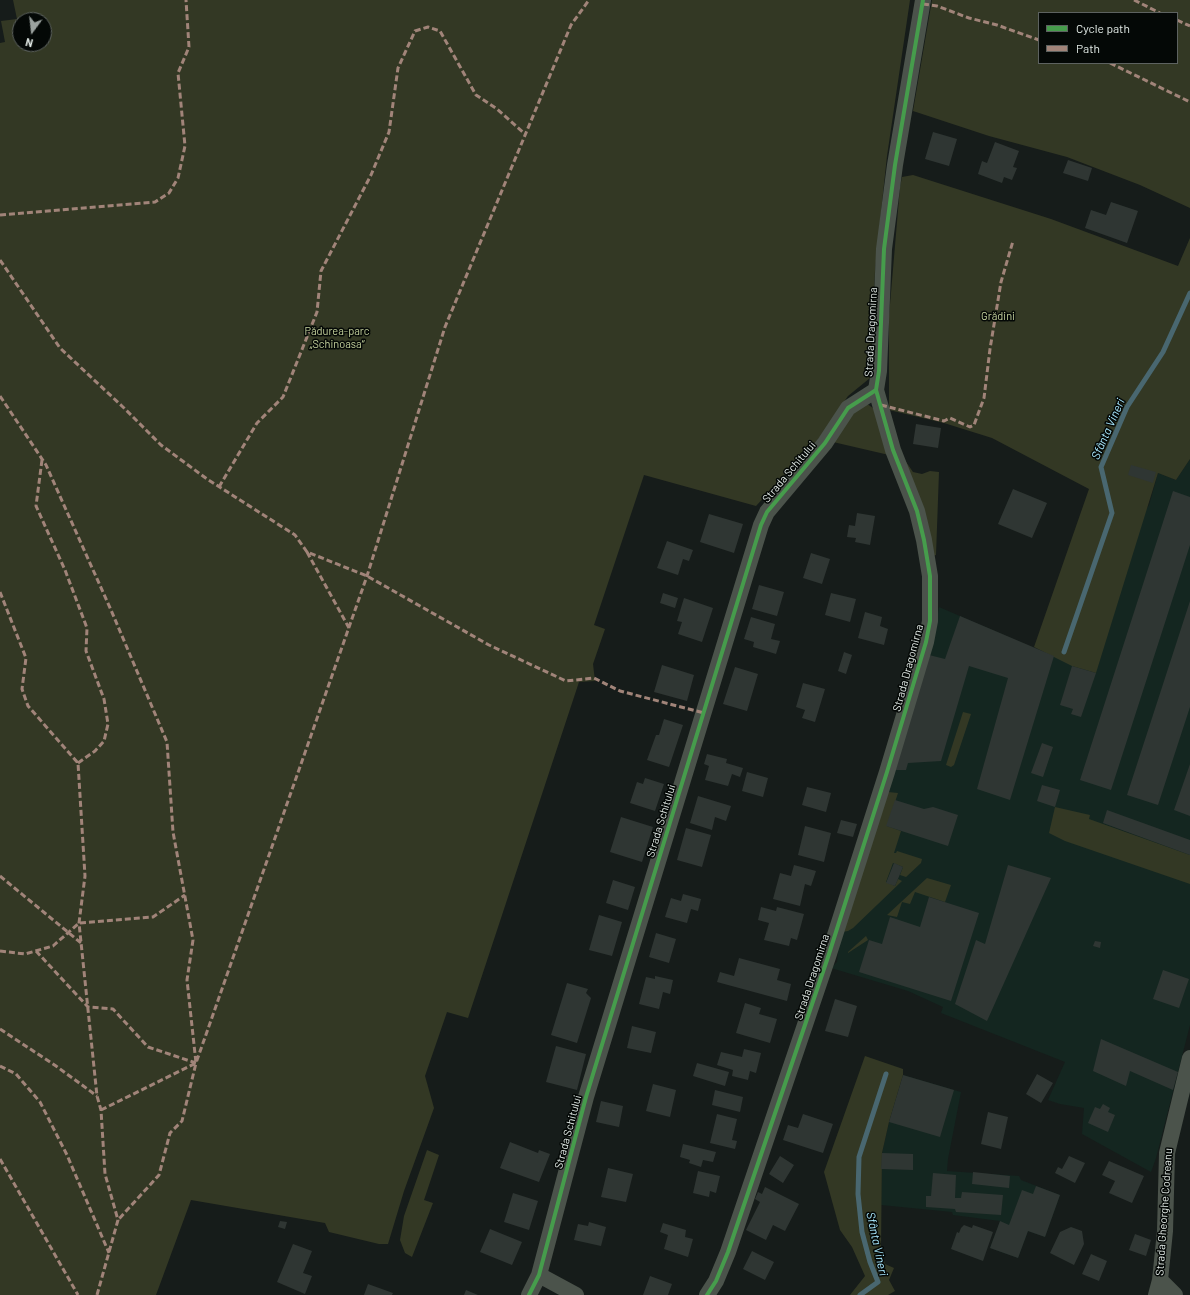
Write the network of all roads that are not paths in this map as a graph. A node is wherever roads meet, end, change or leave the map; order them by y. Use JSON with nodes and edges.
{"nodes":[{"id":1,"x":923,"y":0,"type":"edge"},
{"id":2,"x":876,"y":390,"type":"junction"},
{"id":3,"x":1190,"y":1058,"type":"edge"},
{"id":4,"x":539,"y":1275,"type":"junction"},
{"id":5,"x":1158,"y":1288,"type":"edge"},
{"id":6,"x":529,"y":1295,"type":"edge"},
{"id":7,"x":576,"y":1295,"type":"edge"},
{"id":8,"x":706,"y":1295,"type":"edge"},
{"id":9,"x":1175,"y":1295,"type":"edge"}],
"edges":[{"from":1,"to":2,"type":"street","name":"Strada Dragomirna"},
{"from":2,"to":4,"type":"street","name":"Strada Schitului"},
{"from":2,"to":8,"type":"street","name":"Strada Dragomirna"},
{"from":3,"to":5,"type":"street","name":"Strada Gheorghe Codreanu"},
{"from":4,"to":6,"type":"street","name":"Strada Schitului"},
{"from":4,"to":7,"type":"street"},
{"from":5,"to":9,"type":"street"}]}
